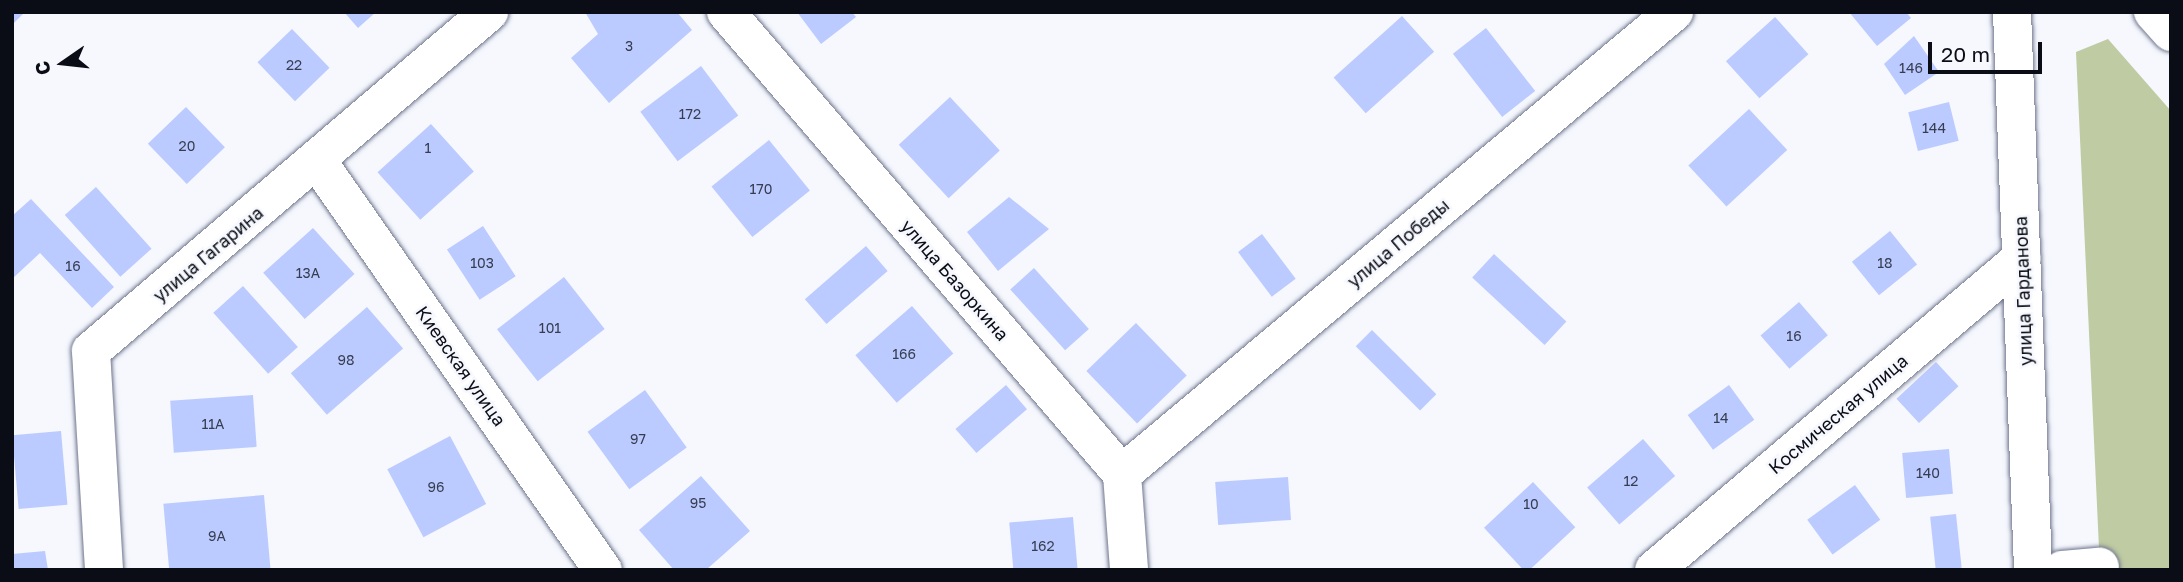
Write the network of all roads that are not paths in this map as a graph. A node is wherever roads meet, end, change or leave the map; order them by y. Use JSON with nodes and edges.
{"nodes":[{"id":1,"x":489,"y":12,"type":"edge"},
{"id":2,"x":726,"y":12,"type":"edge"},
{"id":3,"x":1674,"y":12,"type":"edge"},
{"id":4,"x":2012,"y":12,"type":"edge"},
{"id":5,"x":2153,"y":12,"type":"edge"},
{"id":6,"x":2171,"y":32,"type":"edge"},
{"id":7,"x":318,"y":162,"type":"junction"},
{"id":8,"x":2022,"y":258,"type":"junction"},
{"id":9,"x":1122,"y":474,"type":"junction"},
{"id":10,"x":2100,"y":567,"type":"dead end"},
{"id":11,"x":104,"y":570,"type":"edge"},
{"id":12,"x":603,"y":570,"type":"edge"},
{"id":13,"x":1129,"y":570,"type":"edge"},
{"id":14,"x":1654,"y":570,"type":"edge"},
{"id":15,"x":2033,"y":570,"type":"edge"},
{"id":16,"x":2062,"y":570,"type":"edge"}],
"edges":[{"from":1,"to":7,"type":"street","name":"улица Гагарина"},
{"from":2,"to":9,"type":"street","name":"улица Базоркина"},
{"from":3,"to":9,"type":"street","name":"улица Победы"},
{"from":4,"to":8,"type":"street","name":"улица Гарданова"},
{"from":5,"to":6,"type":"street"},
{"from":7,"to":11,"type":"street","name":"улица Гагарина"},
{"from":7,"to":12,"type":"street","name":"Киевская улица"},
{"from":8,"to":14,"type":"street","name":"Космическая улица"},
{"from":8,"to":15,"type":"street","name":"улица Гарданова"},
{"from":9,"to":13,"type":"street"},
{"from":10,"to":16,"type":"street"}]}
